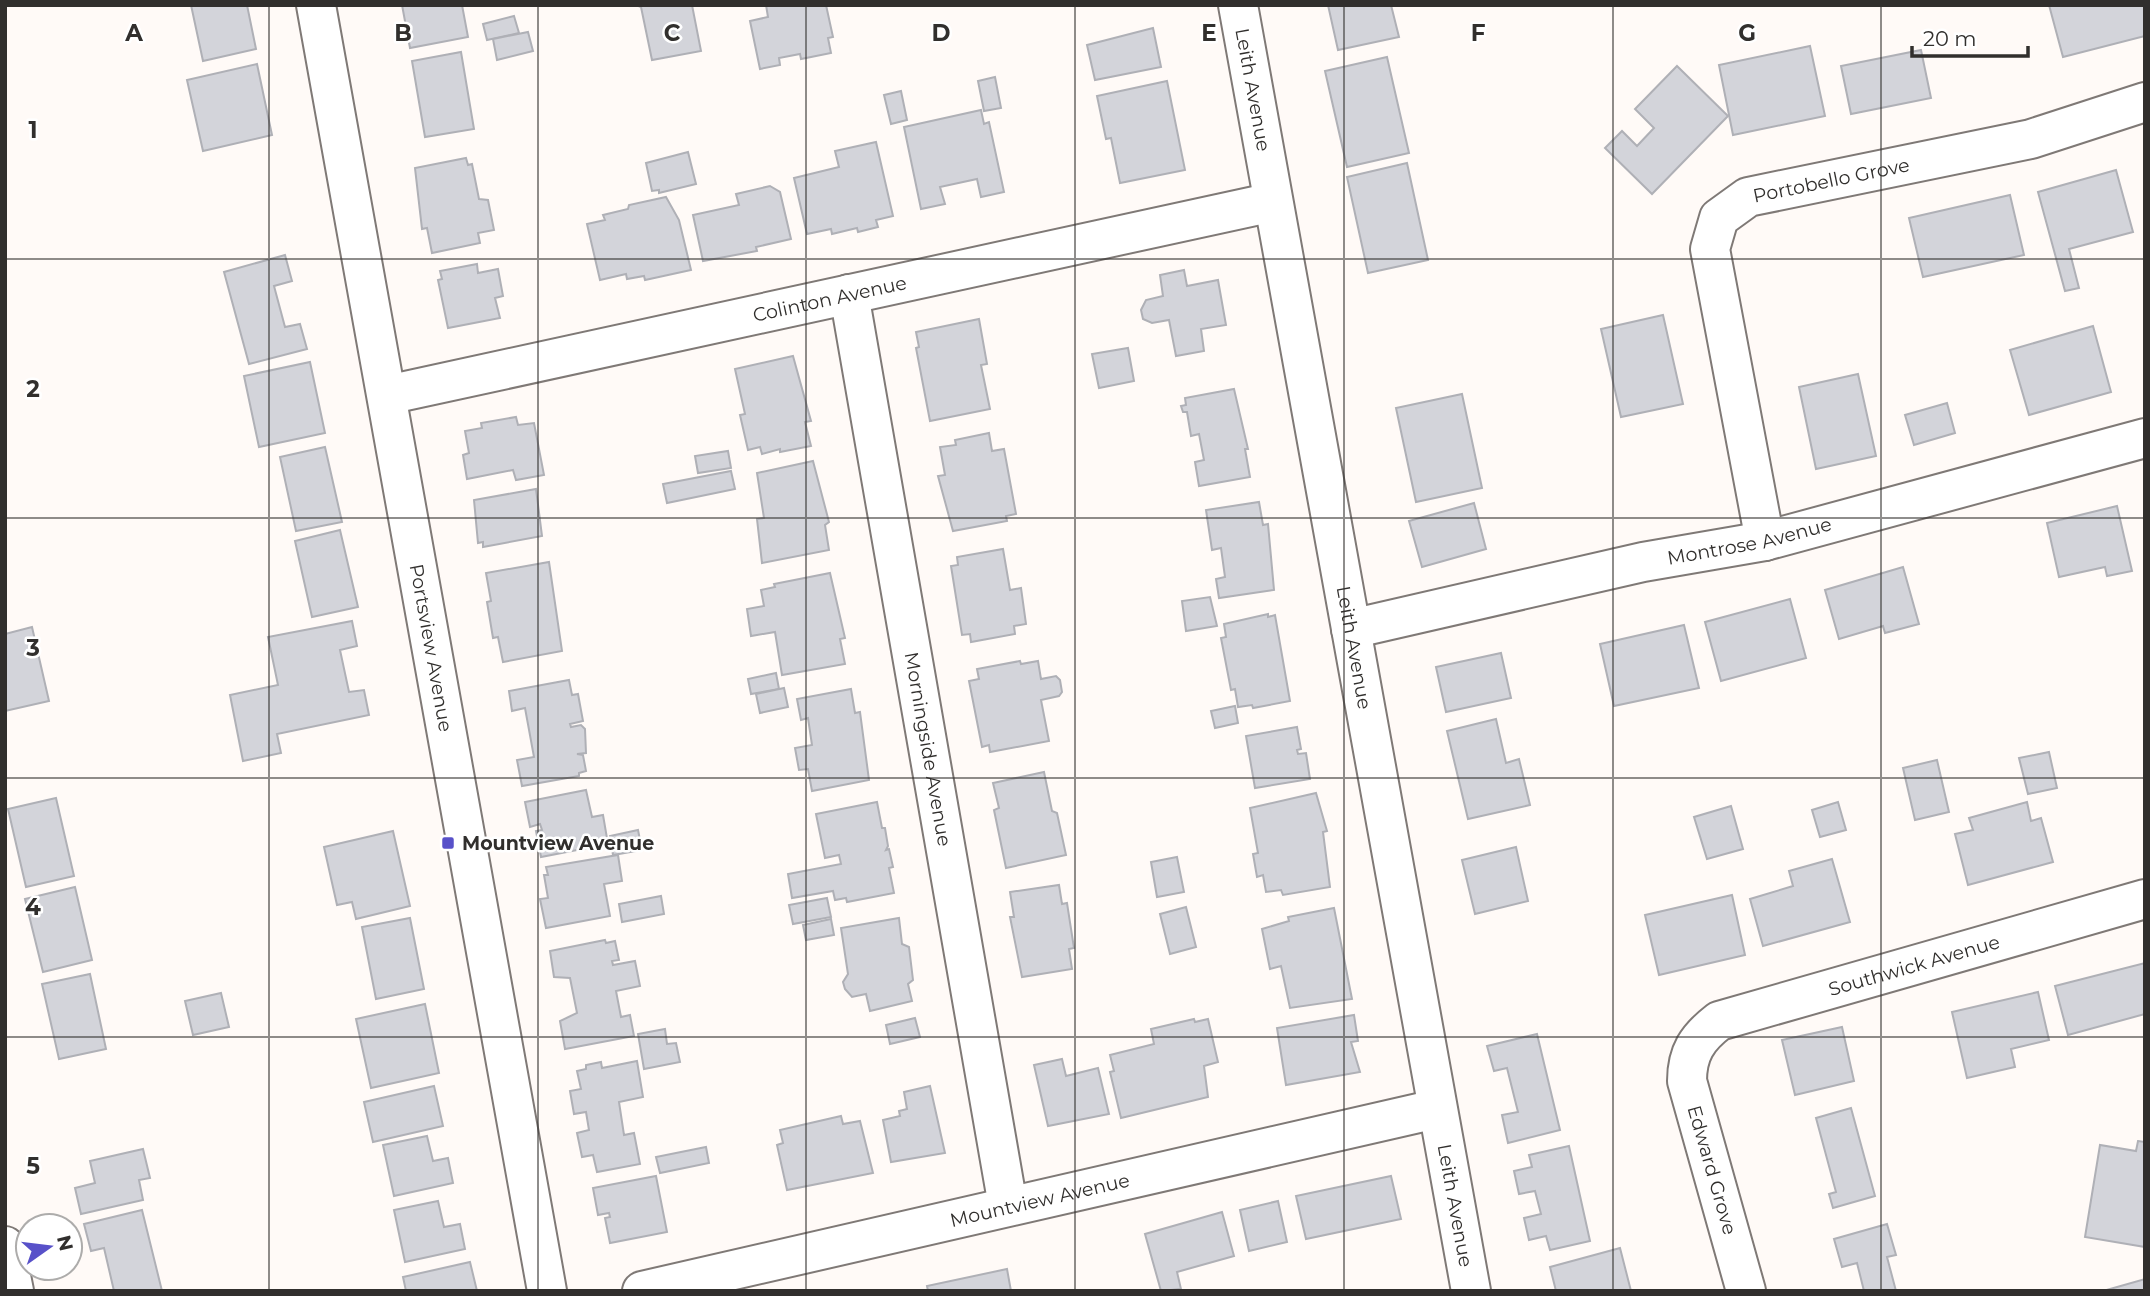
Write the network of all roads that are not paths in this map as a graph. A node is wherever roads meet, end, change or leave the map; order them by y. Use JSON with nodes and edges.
{"nodes":[{"id":1,"x":316,"y":5,"type":"edge"},
{"id":2,"x":1238,"y":5,"type":"edge"},
{"id":3,"x":2145,"y":102,"type":"edge"},
{"id":4,"x":1273,"y":202,"type":"junction"},
{"id":5,"x":849,"y":294,"type":"junction"},
{"id":6,"x":387,"y":395,"type":"junction"},
{"id":7,"x":2145,"y":438,"type":"edge"},
{"id":8,"x":1765,"y":541,"type":"junction"},
{"id":9,"x":1351,"y":629,"type":"junction"},
{"id":10,"x":2145,"y":899,"type":"edge"},
{"id":11,"x":1692,"y":1049,"type":"joint"},
{"id":12,"x":1436,"y":1109,"type":"junction"},
{"id":13,"x":1008,"y":1206,"type":"junction"},
{"id":14,"x":5,"y":1246,"type":"edge"},
{"id":15,"x":14,"y":1291,"type":"edge"},
{"id":16,"x":547,"y":1291,"type":"edge"},
{"id":17,"x":642,"y":1291,"type":"edge"},
{"id":18,"x":1471,"y":1291,"type":"edge"},
{"id":19,"x":1746,"y":1291,"type":"edge"}],
"edges":[{"from":1,"to":6,"type":"street","name":"Portsview Avenue"},
{"from":2,"to":4,"type":"street","name":"Leith Avenue"},
{"from":3,"to":8,"type":"street","name":"Portobello Grove"},
{"from":4,"to":5,"type":"street","name":"Colinton Avenue"},
{"from":4,"to":9,"type":"street","name":"Leith Avenue"},
{"from":5,"to":6,"type":"street","name":"Colinton Avenue"},
{"from":5,"to":13,"type":"street","name":"Morningside Avenue"},
{"from":6,"to":16,"type":"street","name":"Portsview Avenue"},
{"from":7,"to":8,"type":"street","name":"Montrose Avenue"},
{"from":8,"to":9,"type":"street","name":"Montrose Avenue"},
{"from":9,"to":12,"type":"street","name":"Leith Avenue"},
{"from":10,"to":11,"type":"street","name":"Southwick Avenue"},
{"from":11,"to":19,"type":"street","name":"Edward Grove"},
{"from":12,"to":13,"type":"street","name":"Mountview Avenue"},
{"from":12,"to":18,"type":"street","name":"Leith Avenue"},
{"from":13,"to":17,"type":"street","name":"Mountview Avenue"},
{"from":14,"to":15,"type":"street"}]}
